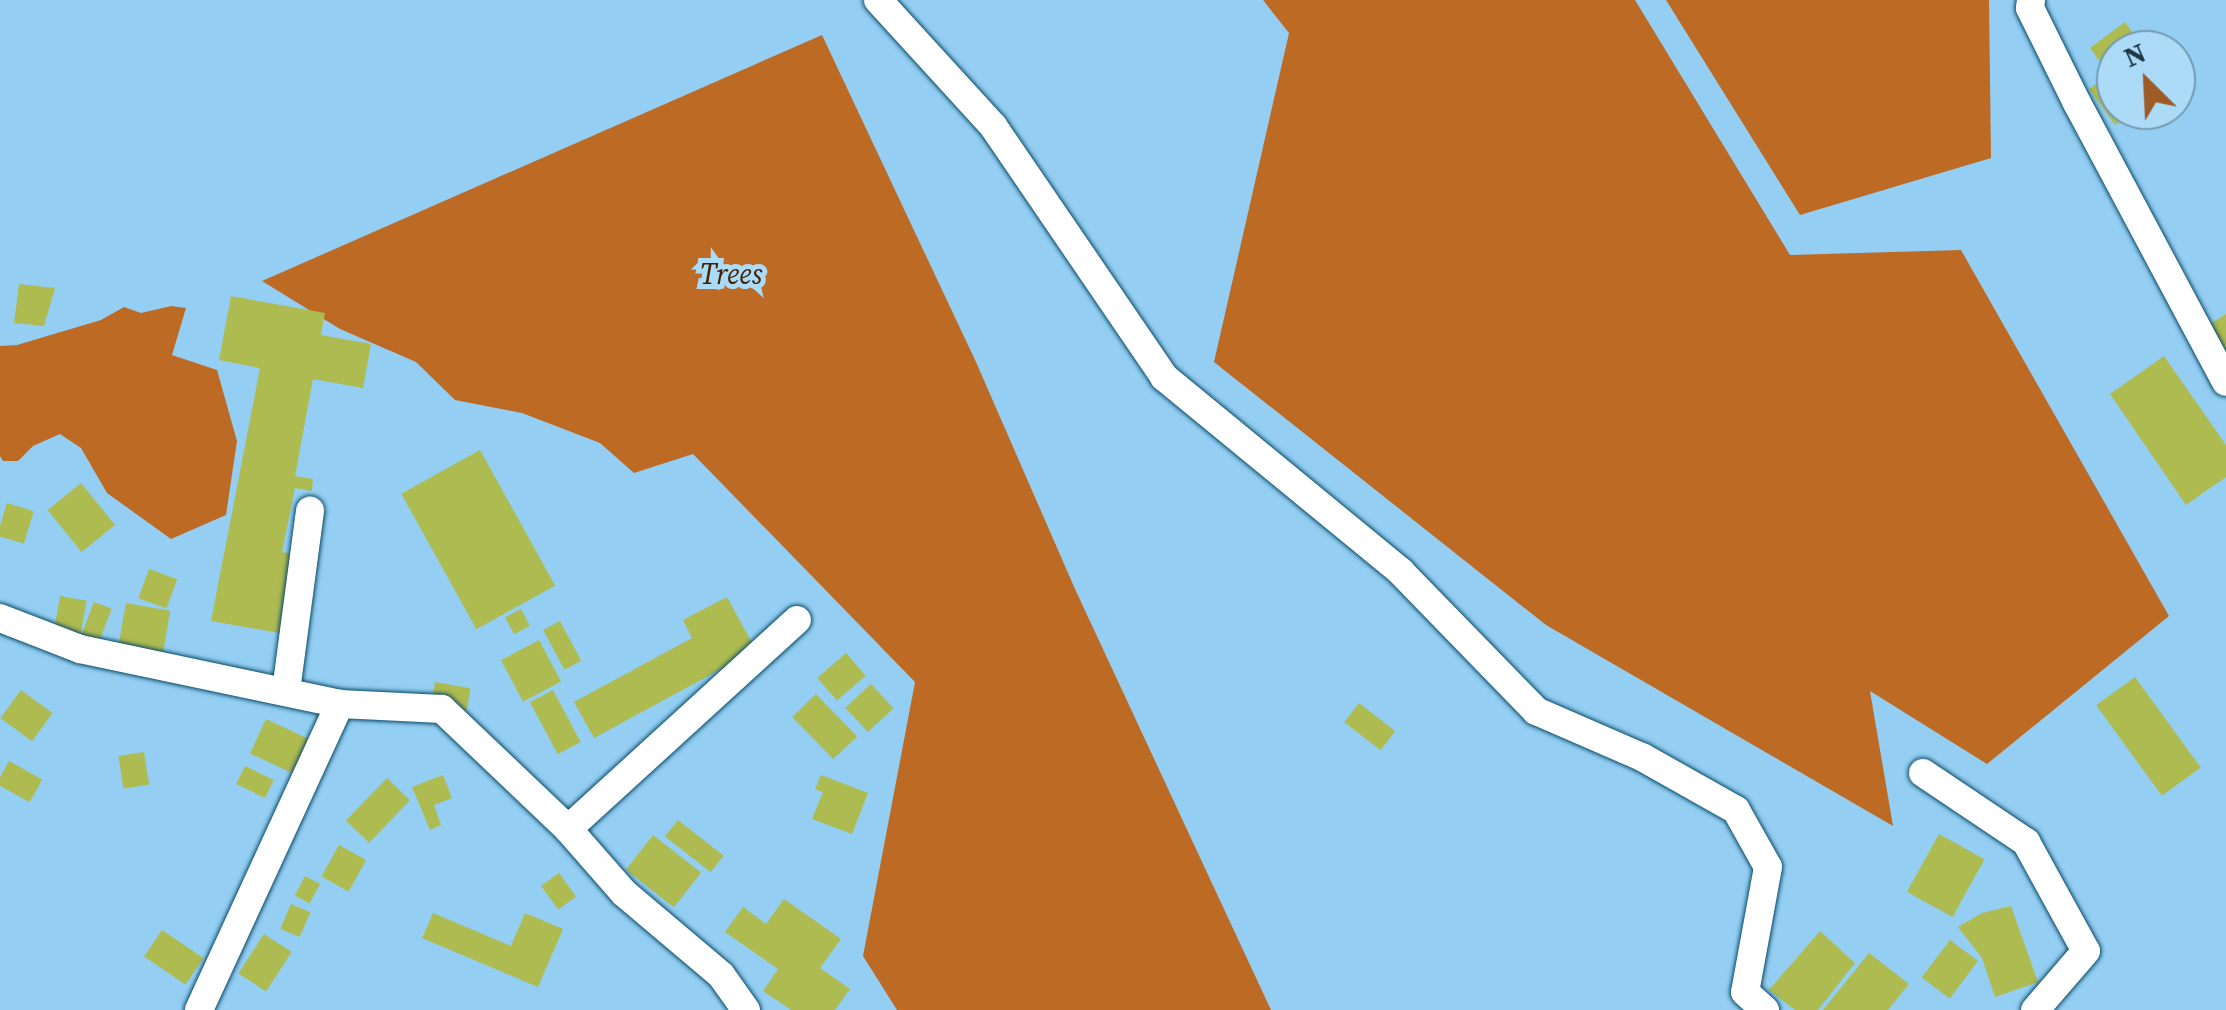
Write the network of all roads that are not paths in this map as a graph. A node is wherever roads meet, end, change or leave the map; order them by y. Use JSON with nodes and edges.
{"nodes":[{"id":1,"x":878,"y":0,"type":"edge"},
{"id":2,"x":2031,"y":0,"type":"edge"},
{"id":3,"x":2226,"y":382,"type":"edge"},
{"id":4,"x":310,"y":512,"type":"dead end"},
{"id":5,"x":0,"y":618,"type":"edge"},
{"id":6,"x":797,"y":620,"type":"dead end"},
{"id":7,"x":286,"y":690,"type":"junction"},
{"id":8,"x":340,"y":704,"type":"junction"},
{"id":9,"x":1923,"y":773,"type":"dead end"},
{"id":10,"x":568,"y":829,"type":"junction"},
{"id":11,"x":200,"y":1010,"type":"edge"},
{"id":12,"x":746,"y":1010,"type":"edge"},
{"id":13,"x":1764,"y":1010,"type":"edge"},
{"id":14,"x":2035,"y":1010,"type":"edge"}],
"edges":[{"from":1,"to":13,"type":"street"},
{"from":2,"to":3,"type":"street"},
{"from":4,"to":7,"type":"street"},
{"from":5,"to":7,"type":"street"},
{"from":6,"to":10,"type":"street"},
{"from":7,"to":8,"type":"street"},
{"from":8,"to":10,"type":"street"},
{"from":8,"to":11,"type":"street"},
{"from":9,"to":14,"type":"street"},
{"from":10,"to":12,"type":"street"}]}
